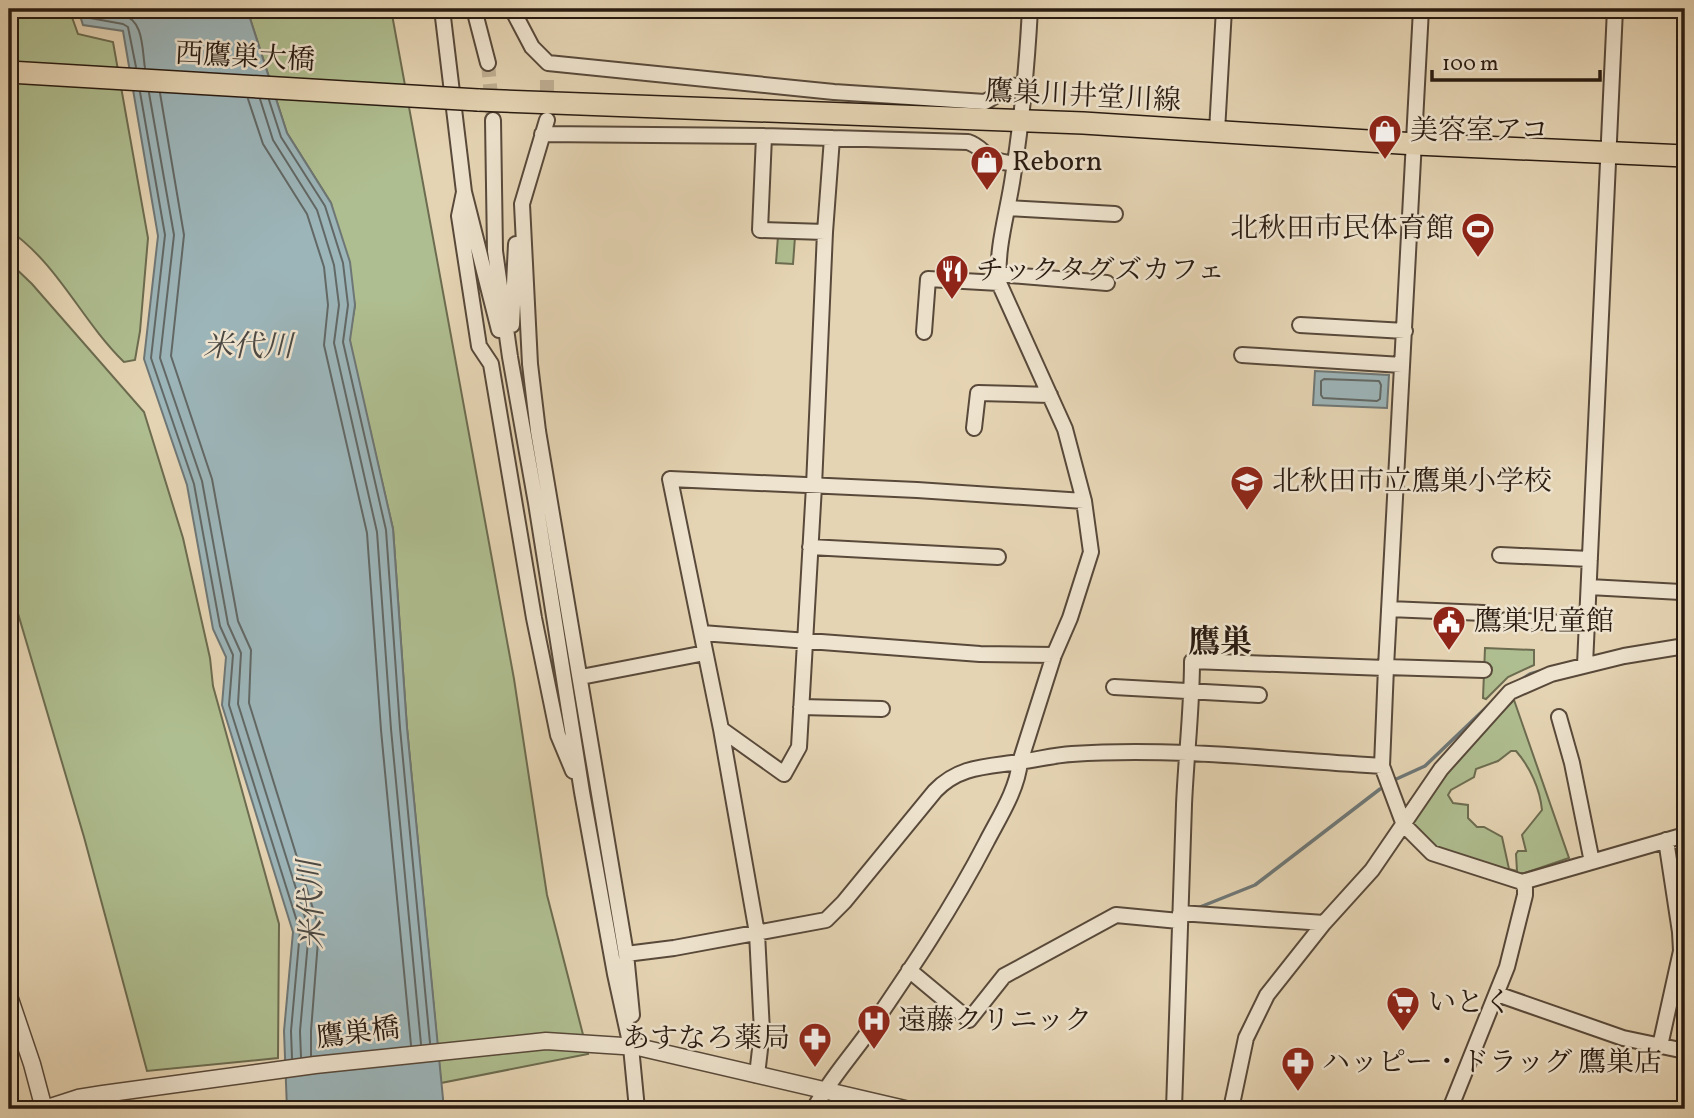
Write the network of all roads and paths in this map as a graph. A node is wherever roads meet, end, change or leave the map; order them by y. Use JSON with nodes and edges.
{"nodes":[{"id":1,"x":442,"y":9,"type":"edge"},
{"id":2,"x":474,"y":9,"type":"edge"},
{"id":3,"x":512,"y":9,"type":"edge"},
{"id":4,"x":1030,"y":9,"type":"edge"},
{"id":5,"x":1224,"y":9,"type":"edge"},
{"id":6,"x":1421,"y":9,"type":"edge"},
{"id":7,"x":1615,"y":9,"type":"edge"},
{"id":8,"x":488,"y":63,"type":"tunnel mouth"},
{"id":9,"x":548,"y":63,"type":"junction"},
{"id":10,"x":9,"y":72,"type":"edge"},
{"id":11,"x":547,"y":80,"type":"tunnel mouth"},
{"id":12,"x":1026,"y":85,"type":"junction"},
{"id":13,"x":478,"y":100,"type":"joint"},
{"id":14,"x":493,"y":120,"type":"tunnel mouth"},
{"id":15,"x":1022,"y":121,"type":"junction"},
{"id":16,"x":1217,"y":131,"type":"junction"},
{"id":17,"x":764,"y":136,"type":"junction"},
{"id":18,"x":832,"y":138,"type":"junction"},
{"id":19,"x":1416,"y":144,"type":"junction"},
{"id":20,"x":1608,"y":153,"type":"junction"},
{"id":21,"x":1685,"y":156,"type":"edge"},
{"id":22,"x":1015,"y":164,"type":"junction"},
{"id":23,"x":464,"y":192,"type":"junction"},
{"id":24,"x":522,"y":204,"type":"junction"},
{"id":25,"x":1008,"y":208,"type":"junction"},
{"id":26,"x":1115,"y":214,"type":"dead end"},
{"id":27,"x":825,"y":232,"type":"junction"},
{"id":28,"x":998,"y":279,"type":"junction"},
{"id":29,"x":1107,"y":283,"type":"dead end"},
{"id":30,"x":1300,"y":325,"type":"dead end"},
{"id":31,"x":1405,"y":331,"type":"junction"},
{"id":32,"x":923,"y":332,"type":"dead end"},
{"id":33,"x":1242,"y":355,"type":"dead end"},
{"id":34,"x":510,"y":358,"type":"junction"},
{"id":35,"x":1402,"y":365,"type":"junction"},
{"id":36,"x":1050,"y":396,"type":"junction"},
{"id":37,"x":974,"y":428,"type":"dead end"},
{"id":38,"x":814,"y":486,"type":"junction"},
{"id":39,"x":1084,"y":501,"type":"junction"},
{"id":40,"x":810,"y":547,"type":"junction"},
{"id":41,"x":1500,"y":555,"type":"dead end"},
{"id":42,"x":998,"y":557,"type":"dead end"},
{"id":43,"x":1590,"y":559,"type":"junction"},
{"id":44,"x":1589,"y":587,"type":"junction"},
{"id":45,"x":1681,"y":592,"type":"dead end"},
{"id":46,"x":1389,"y":609,"type":"junction"},
{"id":47,"x":1484,"y":613,"type":"dead end"},
{"id":48,"x":1506,"y":620,"type":"dead end"},
{"id":49,"x":1587,"y":624,"type":"junction"},
{"id":50,"x":702,"y":633,"type":"junction"},
{"id":51,"x":804,"y":642,"type":"junction"},
{"id":52,"x":1685,"y":646,"type":"edge"},
{"id":53,"x":705,"y":653,"type":"junction"},
{"id":54,"x":1054,"y":655,"type":"junction"},
{"id":55,"x":1585,"y":665,"type":"junction"},
{"id":56,"x":1386,"y":668,"type":"junction"},
{"id":57,"x":1484,"y":670,"type":"dead end"},
{"id":58,"x":581,"y":677,"type":"junction"},
{"id":59,"x":1114,"y":687,"type":"dead end"},
{"id":60,"x":1192,"y":692,"type":"junction"},
{"id":61,"x":1259,"y":695,"type":"dead end"},
{"id":62,"x":801,"y":707,"type":"junction"},
{"id":63,"x":882,"y":709,"type":"dead end"},
{"id":64,"x":1559,"y":717,"type":"dead end"},
{"id":65,"x":721,"y":729,"type":"junction"},
{"id":66,"x":1186,"y":754,"type":"junction"},
{"id":67,"x":1020,"y":762,"type":"junction"},
{"id":68,"x":1382,"y":766,"type":"junction"},
{"id":69,"x":582,"y":792,"type":"junction"},
{"id":70,"x":1404,"y":825,"type":"junction"},
{"id":71,"x":1685,"y":835,"type":"edge"},
{"id":72,"x":1666,"y":840,"type":"junction"},
{"id":73,"x":1592,"y":862,"type":"junction"},
{"id":74,"x":1522,"y":882,"type":"junction"},
{"id":75,"x":1179,"y":917,"type":"junction"},
{"id":76,"x":1324,"y":923,"type":"junction"},
{"id":77,"x":757,"y":933,"type":"junction"},
{"id":78,"x":1683,"y":951,"type":"edge"},
{"id":79,"x":626,"y":954,"type":"junction"},
{"id":80,"x":909,"y":970,"type":"junction"},
{"id":81,"x":1497,"y":993,"type":"junction"},
{"id":82,"x":9,"y":996,"type":"edge"},
{"id":83,"x":1660,"y":1046,"type":"junction"},
{"id":84,"x":630,"y":1047,"type":"junction"},
{"id":85,"x":1685,"y":1051,"type":"edge"},
{"id":86,"x":757,"y":1075,"type":"junction"},
{"id":87,"x":824,"y":1090,"type":"junction"},
{"id":88,"x":637,"y":1109,"type":"edge"},
{"id":89,"x":814,"y":1109,"type":"edge"},
{"id":90,"x":905,"y":1109,"type":"edge"},
{"id":91,"x":1174,"y":1109,"type":"edge"},
{"id":92,"x":1231,"y":1109,"type":"edge"},
{"id":93,"x":1450,"y":1109,"type":"edge"}],
"edges":[{"from":1,"to":23,"type":"street"},
{"from":2,"to":8,"type":"street"},
{"from":3,"to":9,"type":"street"},
{"from":4,"to":12,"type":"street"},
{"from":5,"to":16,"type":"street"},
{"from":6,"to":19,"type":"street"},
{"from":7,"to":20,"type":"street"},
{"from":9,"to":11,"type":"street"},
{"from":9,"to":12,"type":"street"},
{"from":10,"to":13,"type":"main road","name":"西鷹巣大橋","bridge":true},
{"from":12,"to":15,"type":"street"},
{"from":13,"to":15,"type":"main road","name":"鷹巣川井堂川線"},
{"from":14,"to":34,"type":"street"},
{"from":15,"to":16,"type":"main road","name":"鷹巣川井堂川線"},
{"from":15,"to":22,"type":"street"},
{"from":16,"to":19,"type":"main road","name":"鷹巣川井堂川線"},
{"from":17,"to":18,"type":"street"},
{"from":17,"to":24,"type":"street"},
{"from":17,"to":27,"type":"street"},
{"from":18,"to":22,"type":"street"},
{"from":18,"to":27,"type":"street"},
{"from":19,"to":20,"type":"main road","name":"鷹巣川井堂川線"},
{"from":19,"to":31,"type":"street"},
{"from":20,"to":21,"type":"main road","name":"鷹巣川井堂川線"},
{"from":20,"to":43,"type":"street"},
{"from":22,"to":25,"type":"street"},
{"from":23,"to":34,"type":"street"},
{"from":23,"to":69,"type":"street"},
{"from":24,"to":34,"type":"street"},
{"from":24,"to":58,"type":"street"},
{"from":25,"to":26,"type":"street"},
{"from":25,"to":28,"type":"street"},
{"from":27,"to":38,"type":"street"},
{"from":28,"to":29,"type":"street"},
{"from":28,"to":32,"type":"street"},
{"from":28,"to":36,"type":"street"},
{"from":30,"to":31,"type":"street"},
{"from":31,"to":35,"type":"street"},
{"from":33,"to":35,"type":"street"},
{"from":34,"to":69,"type":"street"},
{"from":35,"to":46,"type":"street"},
{"from":36,"to":37,"type":"street"},
{"from":36,"to":39,"type":"street"},
{"from":38,"to":39,"type":"street"},
{"from":38,"to":40,"type":"street"},
{"from":38,"to":50,"type":"street"},
{"from":39,"to":54,"type":"street"},
{"from":40,"to":42,"type":"street"},
{"from":40,"to":51,"type":"street"},
{"from":41,"to":43,"type":"street"},
{"from":43,"to":44,"type":"street"},
{"from":44,"to":45,"type":"street"},
{"from":44,"to":49,"type":"street"},
{"from":46,"to":47,"type":"street"},
{"from":46,"to":56,"type":"street"},
{"from":48,"to":49,"type":"street"},
{"from":49,"to":55,"type":"street"},
{"from":50,"to":51,"type":"street"},
{"from":50,"to":53,"type":"street"},
{"from":51,"to":54,"type":"street"},
{"from":51,"to":62,"type":"street"},
{"from":52,"to":55,"type":"street"},
{"from":53,"to":58,"type":"street"},
{"from":53,"to":65,"type":"street"},
{"from":54,"to":67,"type":"street"},
{"from":55,"to":70,"type":"street"},
{"from":56,"to":57,"type":"street"},
{"from":56,"to":60,"type":"street"},
{"from":56,"to":68,"type":"street"},
{"from":58,"to":79,"type":"street"},
{"from":59,"to":60,"type":"street"},
{"from":60,"to":61,"type":"street"},
{"from":60,"to":66,"type":"street"},
{"from":62,"to":63,"type":"street"},
{"from":62,"to":65,"type":"street"},
{"from":64,"to":73,"type":"street"},
{"from":65,"to":77,"type":"street"},
{"from":66,"to":67,"type":"street"},
{"from":66,"to":68,"type":"street"},
{"from":66,"to":75,"type":"street"},
{"from":67,"to":77,"type":"street"},
{"from":67,"to":80,"type":"street"},
{"from":68,"to":70,"type":"street"},
{"from":69,"to":84,"type":"street"},
{"from":70,"to":74,"type":"street"},
{"from":70,"to":76,"type":"street"},
{"from":71,"to":72,"type":"street"},
{"from":72,"to":73,"type":"street"},
{"from":72,"to":78,"type":"street"},
{"from":73,"to":74,"type":"street"},
{"from":74,"to":81,"type":"street"},
{"from":75,"to":76,"type":"street"},
{"from":75,"to":80,"type":"street"},
{"from":75,"to":91,"type":"street"},
{"from":76,"to":92,"type":"street"},
{"from":77,"to":79,"type":"street"},
{"from":77,"to":86,"type":"street"},
{"from":78,"to":83,"type":"street"},
{"from":79,"to":84,"type":"street"},
{"from":80,"to":87,"type":"street"},
{"from":81,"to":83,"type":"street"},
{"from":81,"to":93,"type":"street"},
{"from":82,"to":84,"type":"street","name":"鷹巣橋"},
{"from":83,"to":85,"type":"street"},
{"from":84,"to":86,"type":"street","name":"鷹巣橋"},
{"from":84,"to":88,"type":"street"},
{"from":86,"to":87,"type":"street","name":"鷹巣橋"},
{"from":87,"to":89,"type":"street"},
{"from":87,"to":90,"type":"street","name":"鷹巣橋"}]}
